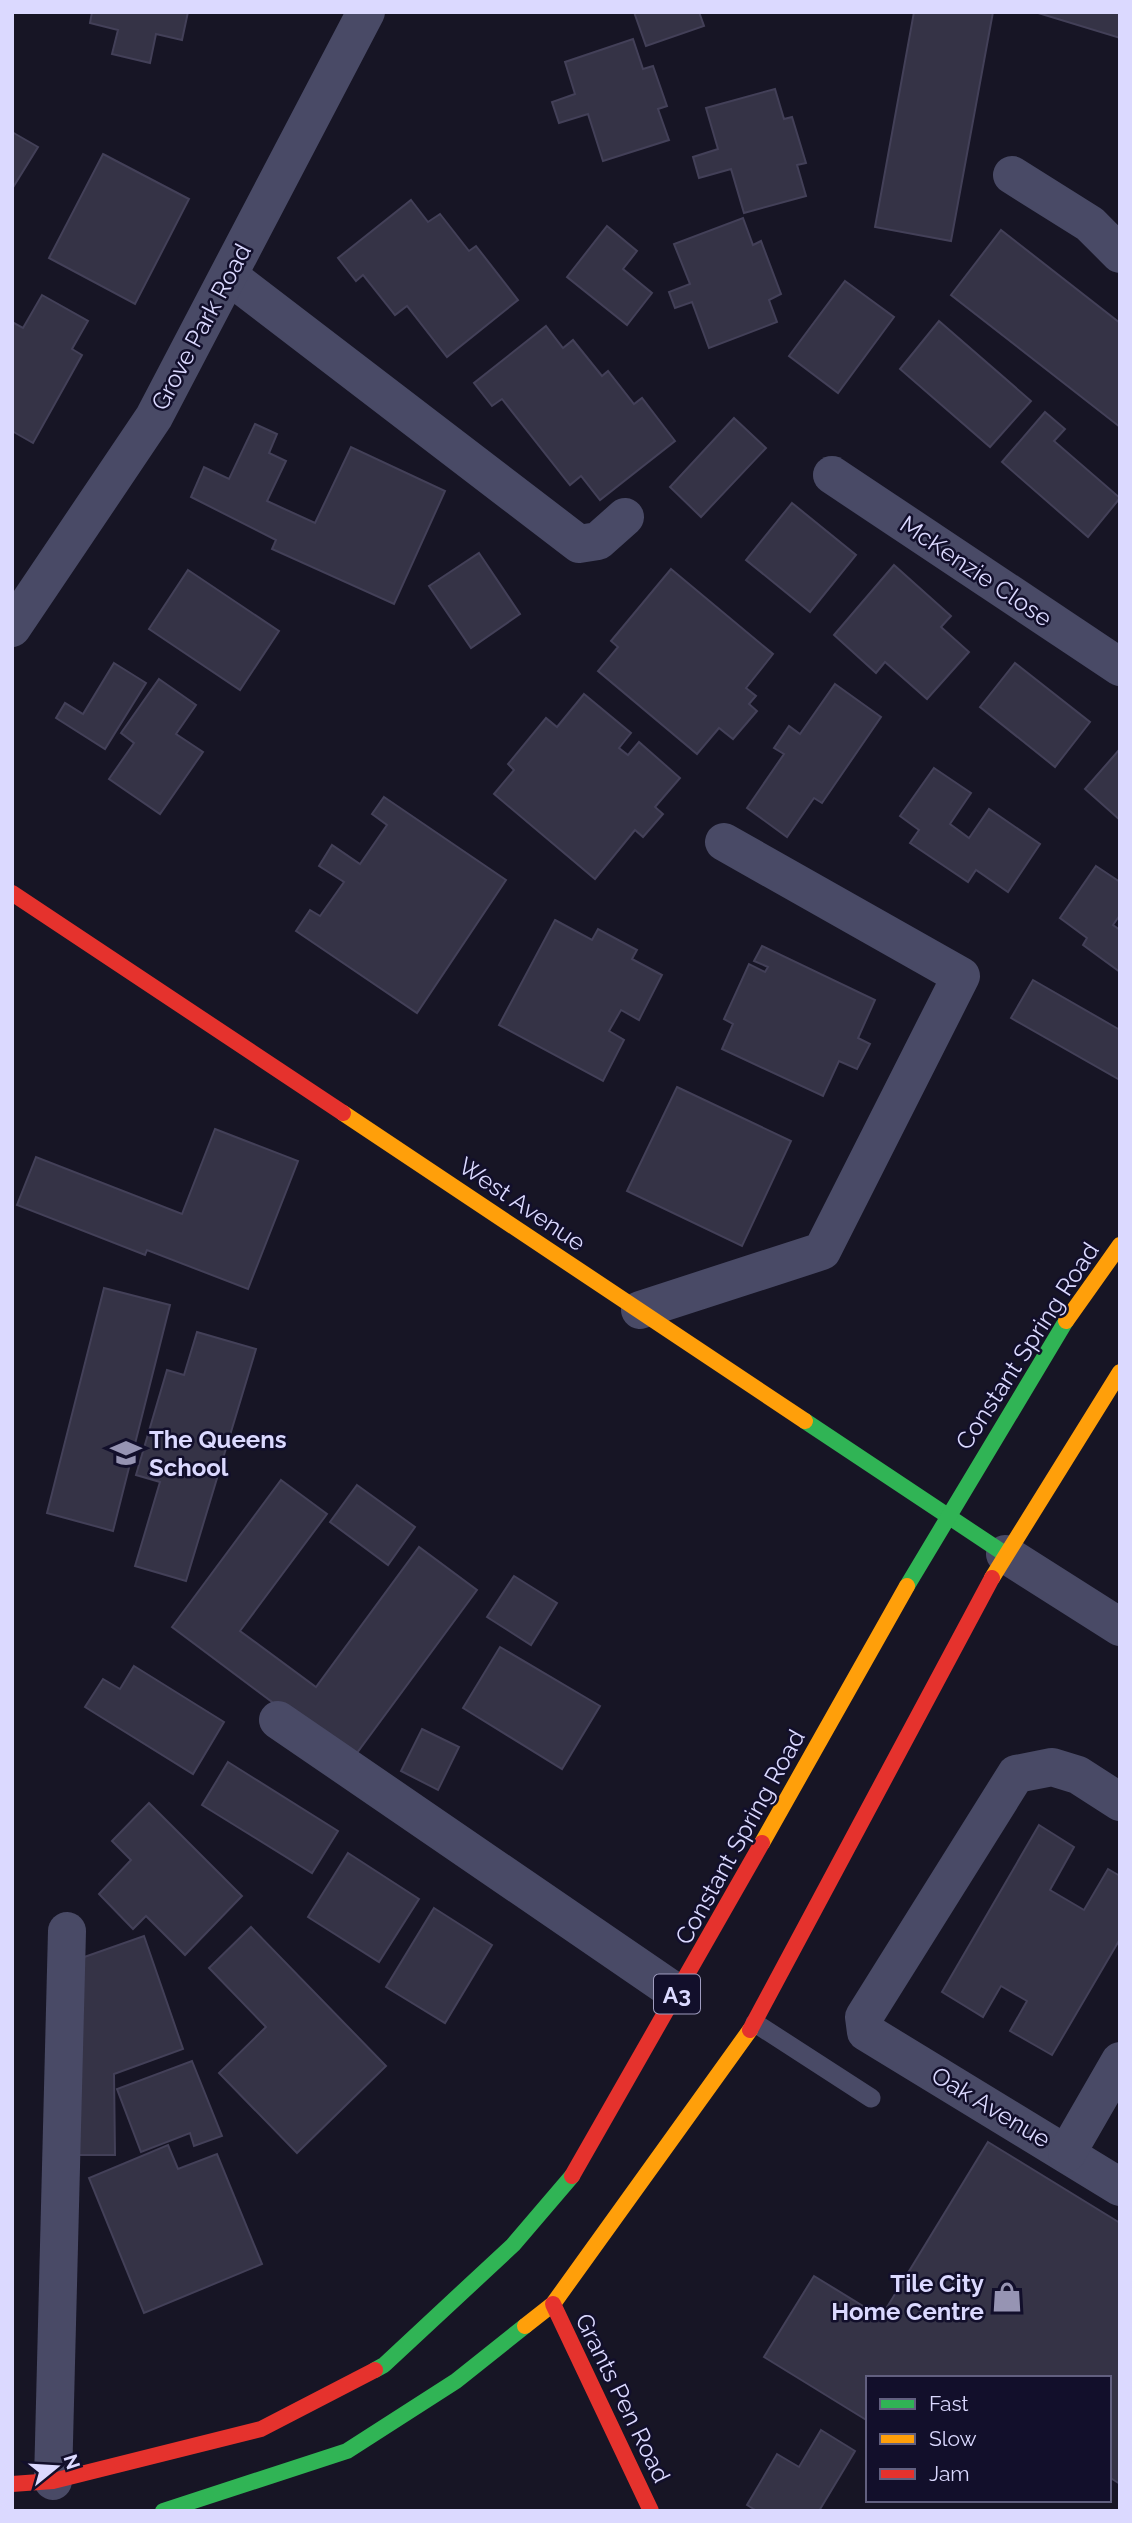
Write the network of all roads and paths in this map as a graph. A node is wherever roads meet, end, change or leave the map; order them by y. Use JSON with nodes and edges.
{"nodes":[{"id":1,"x":366,"y":12,"type":"edge"},
{"id":2,"x":1012,"y":175,"type":"dead end"},
{"id":3,"x":1120,"y":254,"type":"edge"},
{"id":4,"x":229,"y":276,"type":"junction"},
{"id":5,"x":832,"y":475,"type":"dead end"},
{"id":6,"x":625,"y":517,"type":"dead end"},
{"id":7,"x":12,"y":628,"type":"edge"},
{"id":8,"x":1120,"y":667,"type":"edge"},
{"id":9,"x":724,"y":842,"type":"dead end"},
{"id":10,"x":12,"y":893,"type":"edge"},
{"id":11,"x":1120,"y":1245,"type":"edge"},
{"id":12,"x":640,"y":1310,"type":"junction"},
{"id":13,"x":1120,"y":1372,"type":"edge"},
{"id":14,"x":947,"y":1514,"type":"junction"},
{"id":15,"x":1006,"y":1554,"type":"junction"},
{"id":16,"x":1120,"y":1627,"type":"edge"},
{"id":17,"x":278,"y":1720,"type":"dead end"},
{"id":18,"x":1120,"y":1802,"type":"edge"},
{"id":19,"x":67,"y":1931,"type":"dead end"},
{"id":20,"x":678,"y":1994,"type":"junction"},
{"id":21,"x":755,"y":2023,"type":"junction"},
{"id":22,"x":1120,"y":2062,"type":"edge"},
{"id":23,"x":871,"y":2098,"type":"dead end"},
{"id":24,"x":1067,"y":2153,"type":"junction"},
{"id":25,"x":1120,"y":2187,"type":"edge"},
{"id":26,"x":553,"y":2304,"type":"junction"},
{"id":27,"x":53,"y":2482,"type":"junction"},
{"id":28,"x":12,"y":2484,"type":"edge"},
{"id":29,"x":163,"y":2511,"type":"edge"},
{"id":30,"x":652,"y":2511,"type":"edge"}],
"edges":[{"from":1,"to":4,"type":"street","name":"Grove Park Road"},
{"from":2,"to":3,"type":"street"},
{"from":4,"to":6,"type":"street"},
{"from":4,"to":7,"type":"street","name":"Grove Park Road"},
{"from":5,"to":8,"type":"street","name":"McKenzie Close"},
{"from":9,"to":12,"type":"street"},
{"from":10,"to":12,"type":"main road","name":"West Avenue"},
{"from":11,"to":14,"type":"main road","name":"Constant Spring Road","number":"A3"},
{"from":12,"to":14,"type":"main road","name":"West Avenue"},
{"from":13,"to":15,"type":"main road"},
{"from":14,"to":15,"type":"main road","name":"West Avenue"},
{"from":14,"to":20,"type":"main road","name":"Constant Spring Road","number":"A3"},
{"from":15,"to":16,"type":"street"},
{"from":15,"to":21,"type":"main road"},
{"from":17,"to":20,"type":"street"},
{"from":18,"to":24,"type":"street","name":"Oak Avenue"},
{"from":19,"to":27,"type":"street"},
{"from":20,"to":27,"type":"main road","name":"Constant Spring Road","number":"A3"},
{"from":21,"to":23,"type":"lane"},
{"from":21,"to":26,"type":"main road"},
{"from":22,"to":24,"type":"street"},
{"from":24,"to":25,"type":"street","name":"Oak Avenue"},
{"from":26,"to":29,"type":"main road"},
{"from":26,"to":30,"type":"main road","name":"Grants Pen Road"},
{"from":27,"to":28,"type":"main road","name":"Constant Spring Road","number":"A3"}]}
